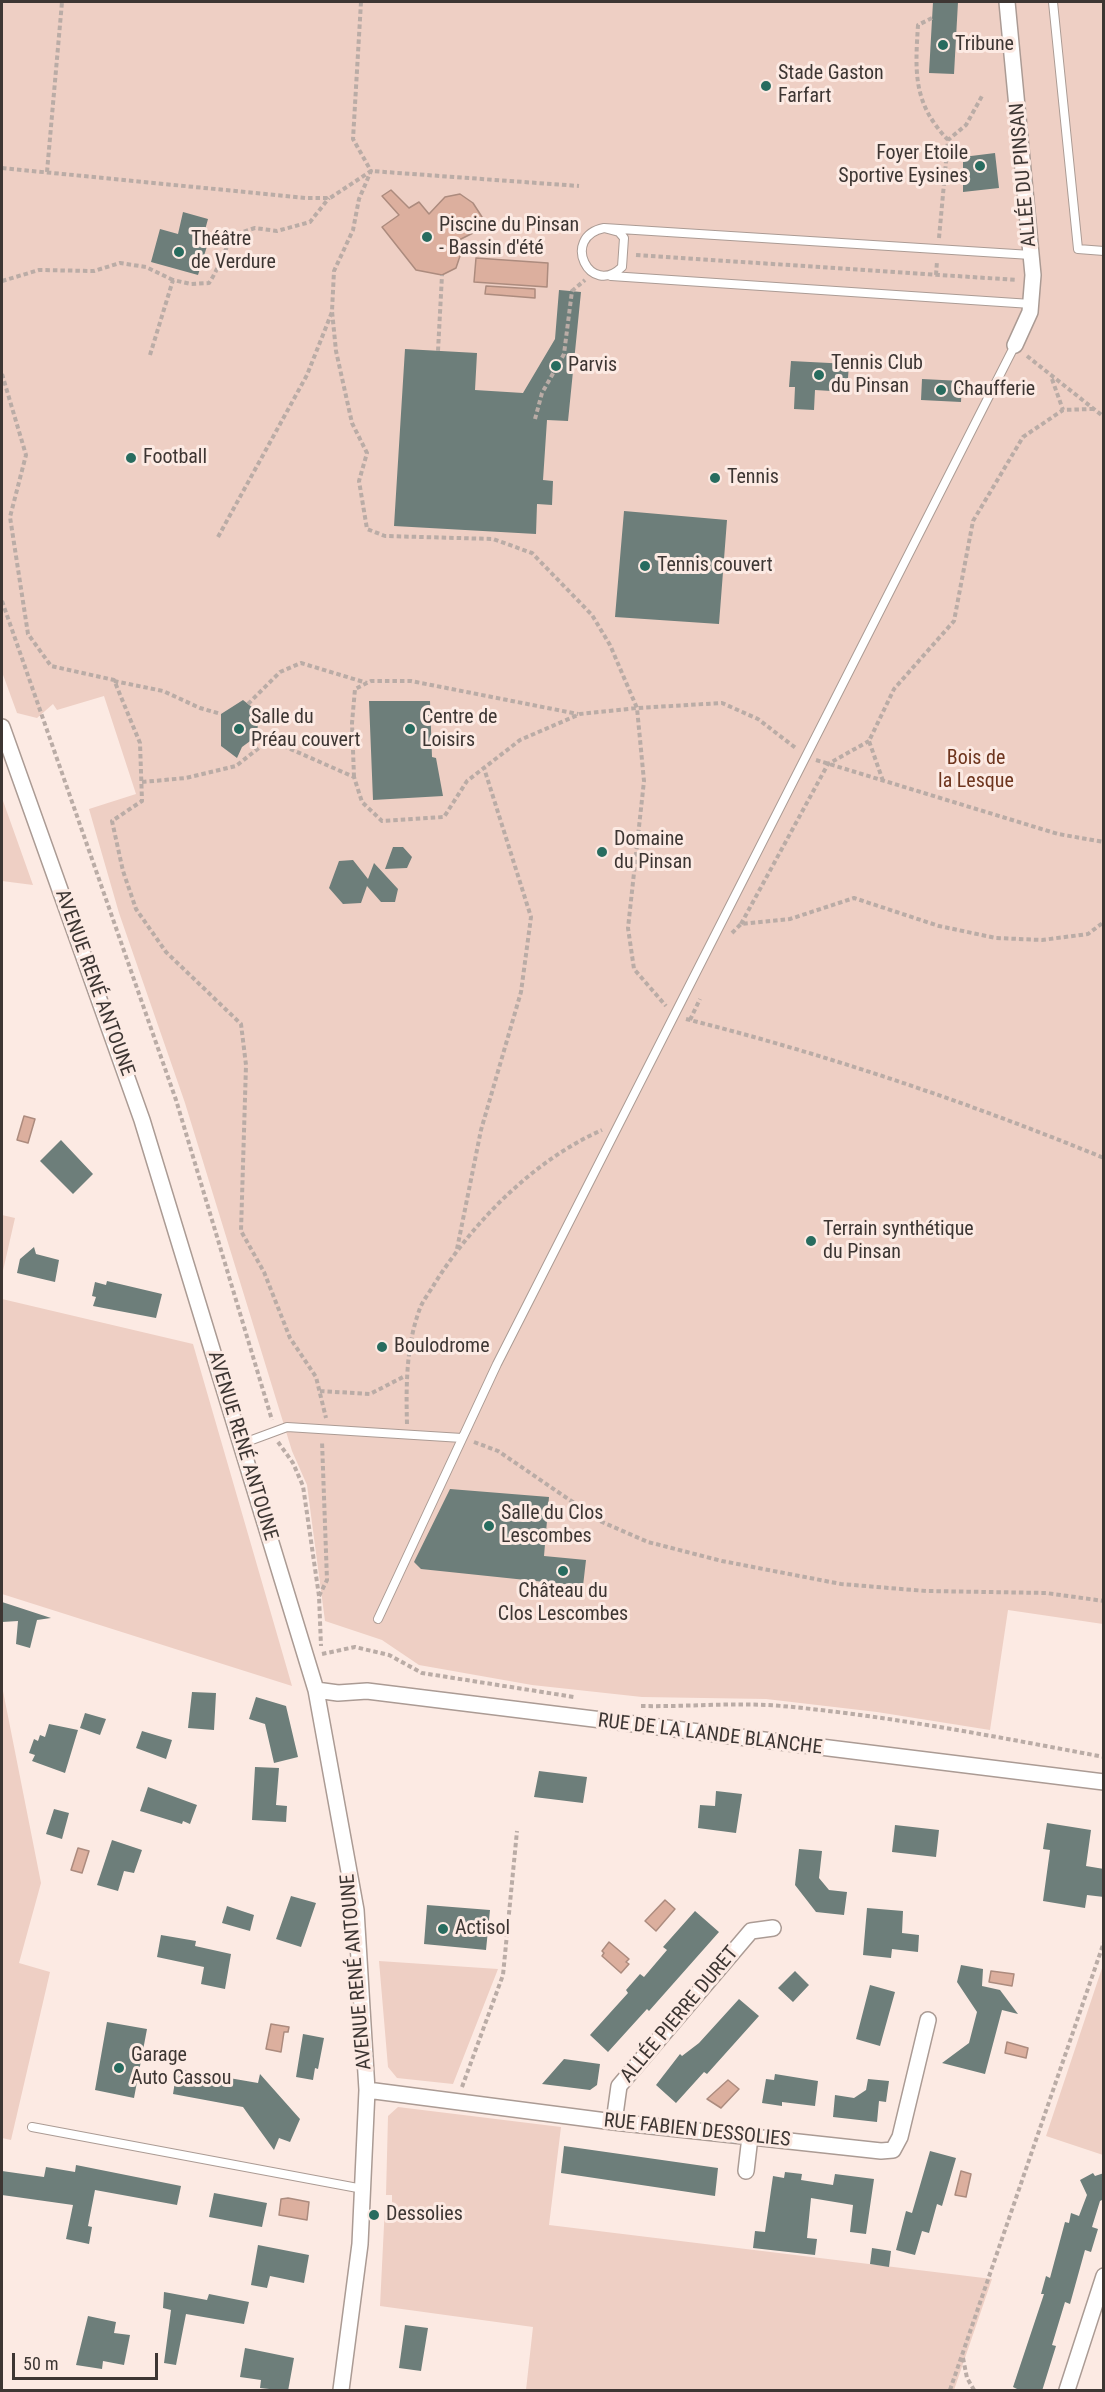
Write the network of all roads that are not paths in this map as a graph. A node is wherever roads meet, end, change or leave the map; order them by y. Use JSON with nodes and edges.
{"nodes":[{"id":1,"x":1007,"y":2,"type":"edge"},
{"id":2,"x":1053,"y":2,"type":"edge"},
{"id":3,"x":604,"y":228,"type":"junction"},
{"id":4,"x":1104,"y":251,"type":"edge"},
{"id":5,"x":1031,"y":255,"type":"junction"},
{"id":6,"x":597,"y":274,"type":"junction"},
{"id":7,"x":1031,"y":304,"type":"junction"},
{"id":8,"x":1015,"y":345,"type":"joint"},
{"id":9,"x":2,"y":727,"type":"edge"},
{"id":10,"x":462,"y":1438,"type":"junction"},
{"id":11,"x":242,"y":1444,"type":"junction"},
{"id":12,"x":378,"y":1618,"type":"dead end"},
{"id":13,"x":316,"y":1690,"type":"junction"},
{"id":14,"x":1104,"y":1782,"type":"edge"},
{"id":15,"x":772,"y":1928,"type":"dead end"},
{"id":16,"x":928,"y":2020,"type":"dead end"},
{"id":17,"x":367,"y":2090,"type":"junction"},
{"id":18,"x":614,"y":2122,"type":"junction"},
{"id":19,"x":32,"y":2127,"type":"dead end"},
{"id":20,"x":750,"y":2137,"type":"junction"},
{"id":21,"x":746,"y":2171,"type":"dead end"},
{"id":22,"x":363,"y":2189,"type":"junction"},
{"id":23,"x":1104,"y":2276,"type":"edge"},
{"id":24,"x":341,"y":2391,"type":"edge"},
{"id":25,"x":1067,"y":2391,"type":"edge"}],
"edges":[{"from":1,"to":5,"type":"street","name":"ALLÉE DU PINSAN"},
{"from":2,"to":4,"type":"lane"},
{"from":3,"to":5,"type":"lane"},
{"from":3,"to":6,"type":"lane"},
{"from":3,"to":6,"type":"lane"},
{"from":5,"to":7,"type":"street","name":"ALLÉE DU PINSAN"},
{"from":6,"to":7,"type":"lane"},
{"from":7,"to":8,"type":"street","name":"ALLÉE DU PINSAN"},
{"from":8,"to":10,"type":"lane"},
{"from":9,"to":11,"type":"street","name":"AVENUE RENÉ ANTOUNE"},
{"from":10,"to":11,"type":"lane"},
{"from":10,"to":12,"type":"lane"},
{"from":11,"to":13,"type":"street","name":"AVENUE RENÉ ANTOUNE"},
{"from":13,"to":14,"type":"street","name":"RUE DE LA LANDE BLANCHE"},
{"from":13,"to":17,"type":"street","name":"AVENUE RENÉ ANTOUNE"},
{"from":15,"to":18,"type":"street","name":"ALLÉE PIERRE DURET"},
{"from":16,"to":20,"type":"street","name":"RUE FABIEN DESSOLIES"},
{"from":17,"to":18,"type":"street","name":"RUE FABIEN DESSOLIES"},
{"from":17,"to":22,"type":"street","name":"AVENUE RENÉ ANTOUNE"},
{"from":18,"to":20,"type":"street","name":"RUE FABIEN DESSOLIES"},
{"from":19,"to":22,"type":"lane"},
{"from":20,"to":21,"type":"street"},
{"from":22,"to":24,"type":"street","name":"AVENUE RENÉ ANTOUNE"},
{"from":23,"to":25,"type":"street"}]}
